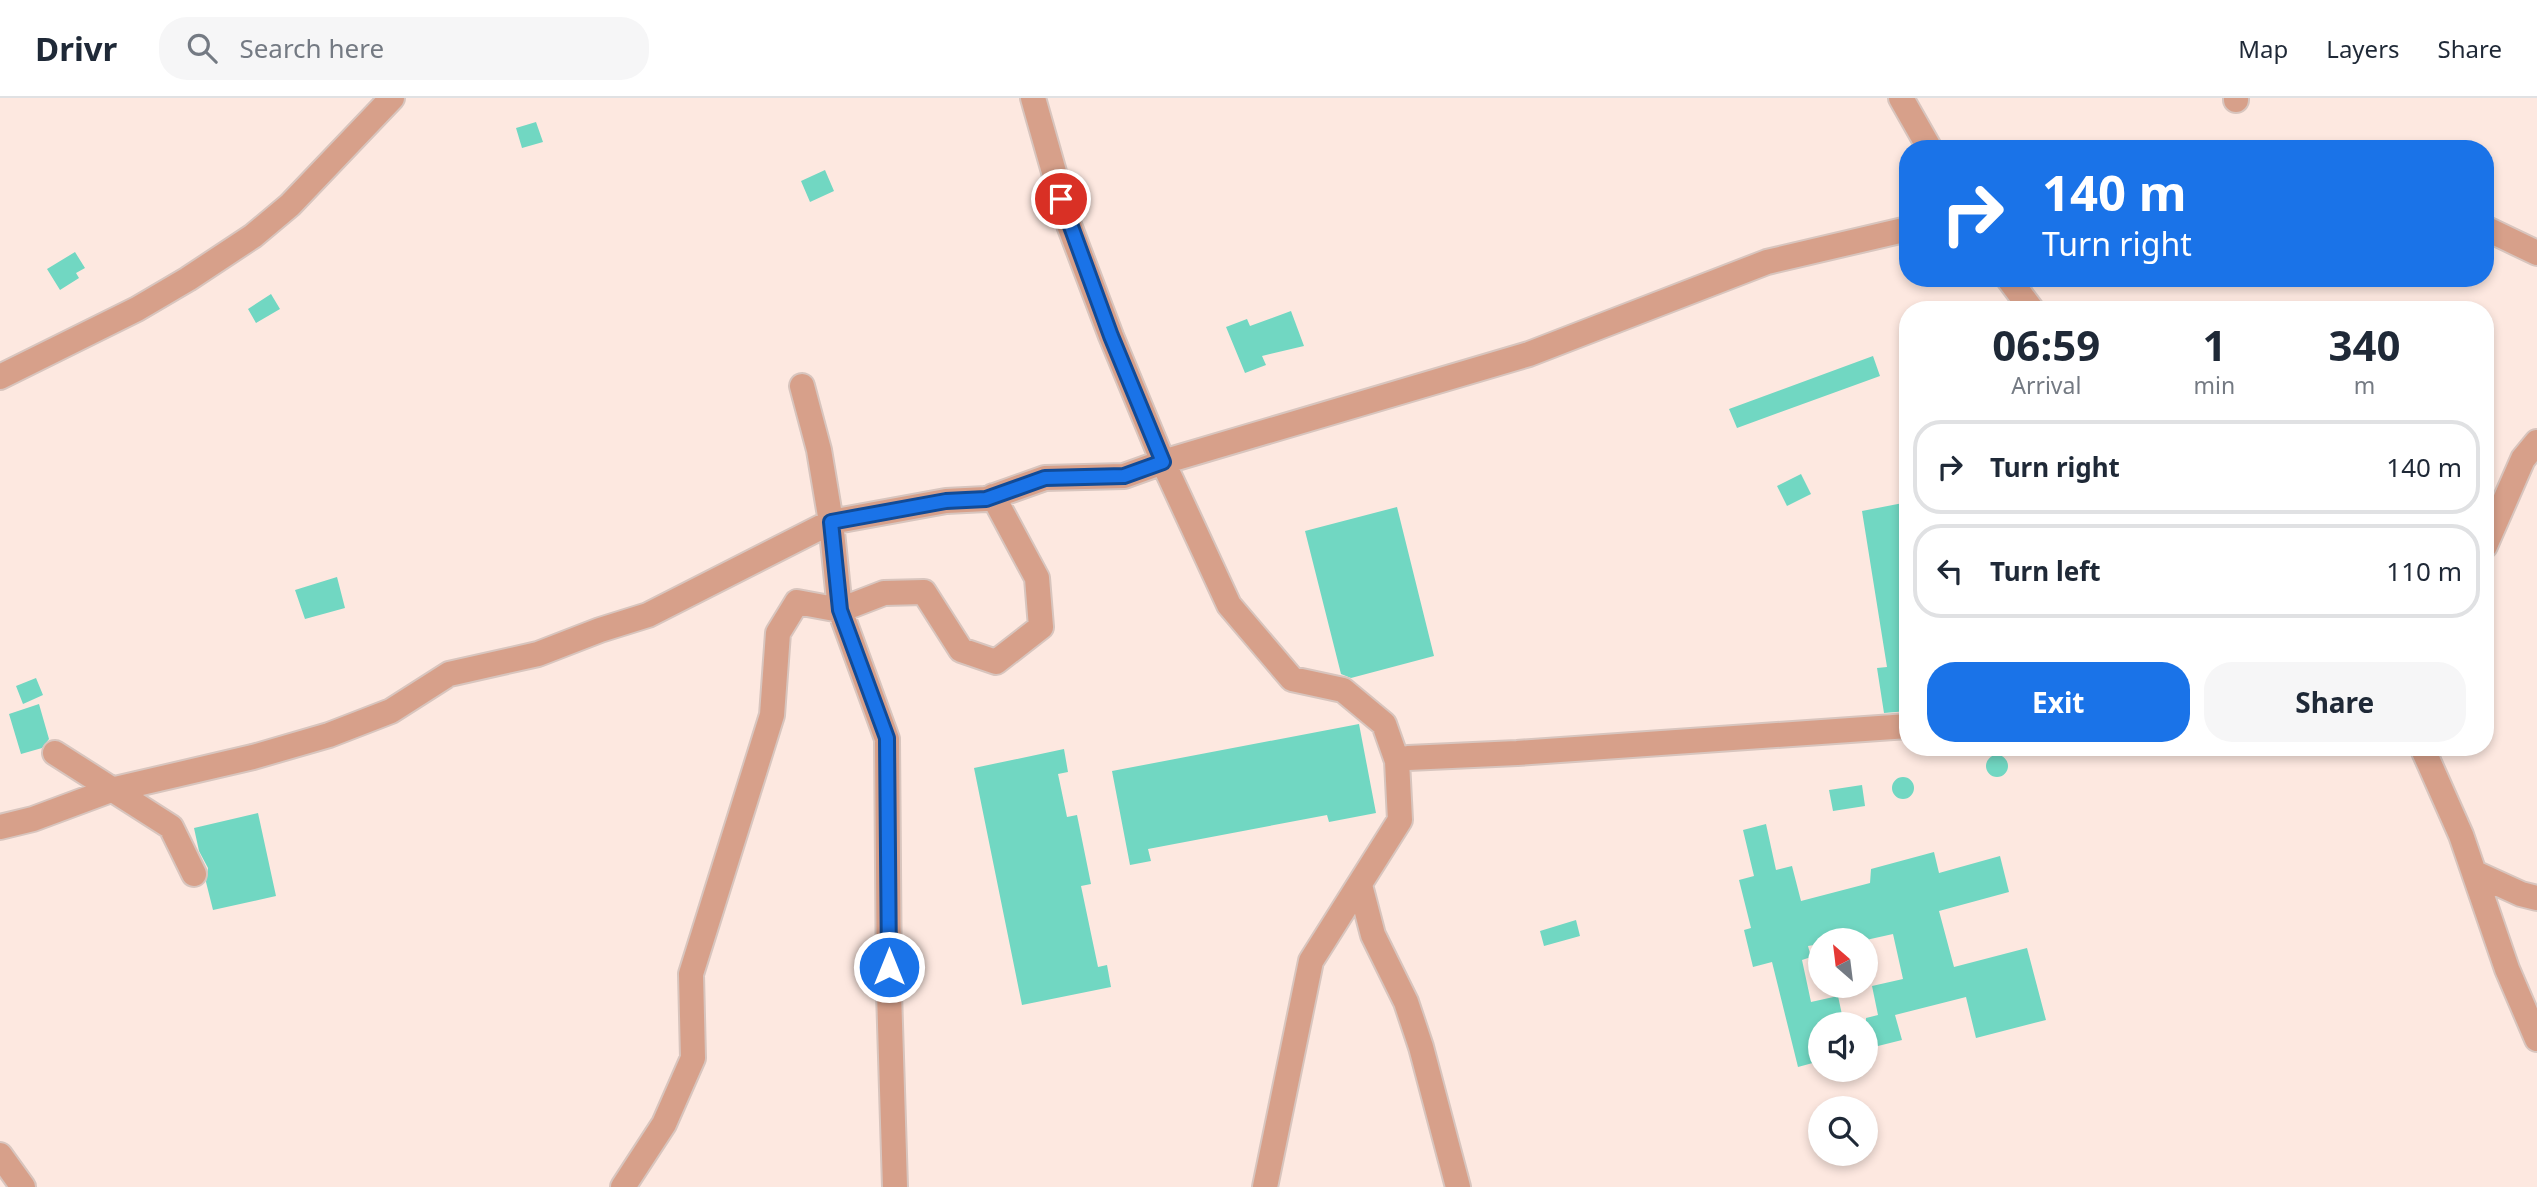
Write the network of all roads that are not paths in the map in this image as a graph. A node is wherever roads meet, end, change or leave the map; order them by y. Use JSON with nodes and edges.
{"nodes":[{"id":1,"x":392,"y":98,"type":"edge"},
{"id":2,"x":1033,"y":98,"type":"edge"},
{"id":3,"x":1901,"y":98,"type":"edge"},
{"id":4,"x":1925,"y":140,"type":"edge"},
{"id":5,"x":1899,"y":231,"type":"edge"},
{"id":6,"x":2494,"y":233,"type":"edge"},
{"id":7,"x":2537,"y":253,"type":"edge"},
{"id":8,"x":0,"y":377,"type":"edge"},
{"id":9,"x":802,"y":386,"type":"dead end"},
{"id":10,"x":2537,"y":442,"type":"edge"},
{"id":11,"x":1163,"y":462,"type":"junction"},
{"id":12,"x":993,"y":496,"type":"junction"},
{"id":13,"x":831,"y":522,"type":"junction"},
{"id":14,"x":2494,"y":525,"type":"edge"},
{"id":15,"x":840,"y":610,"type":"junction"},
{"id":16,"x":1899,"y":727,"type":"edge"},
{"id":17,"x":55,"y":753,"type":"dead end"},
{"id":18,"x":2426,"y":756,"type":"edge"},
{"id":19,"x":1397,"y":761,"type":"junction"},
{"id":20,"x":111,"y":790,"type":"junction"},
{"id":21,"x":0,"y":827,"type":"edge"},
{"id":22,"x":2475,"y":873,"type":"junction"},
{"id":23,"x":194,"y":874,"type":"dead end"},
{"id":24,"x":1360,"y":885,"type":"junction"},
{"id":25,"x":2537,"y":898,"type":"edge"},
{"id":26,"x":2537,"y":1039,"type":"edge"},
{"id":27,"x":0,"y":1155,"type":"edge"},
{"id":28,"x":23,"y":1187,"type":"edge"},
{"id":29,"x":623,"y":1187,"type":"edge"},
{"id":30,"x":895,"y":1187,"type":"edge"},
{"id":31,"x":1265,"y":1187,"type":"edge"},
{"id":32,"x":1458,"y":1187,"type":"edge"}],
"edges":[{"from":1,"to":8,"type":"street"},
{"from":2,"to":11,"type":"street"},
{"from":3,"to":4,"type":"street"},
{"from":5,"to":11,"type":"street"},
{"from":6,"to":7,"type":"street"},
{"from":9,"to":13,"type":"street"},
{"from":10,"to":14,"type":"street"},
{"from":11,"to":12,"type":"street"},
{"from":11,"to":19,"type":"street"},
{"from":12,"to":13,"type":"street"},
{"from":12,"to":15,"type":"street"},
{"from":13,"to":15,"type":"street"},
{"from":13,"to":20,"type":"street"},
{"from":15,"to":29,"type":"street"},
{"from":15,"to":30,"type":"street"},
{"from":16,"to":19,"type":"street"},
{"from":17,"to":20,"type":"street"},
{"from":18,"to":22,"type":"street"},
{"from":19,"to":24,"type":"street"},
{"from":20,"to":21,"type":"street"},
{"from":20,"to":23,"type":"street"},
{"from":22,"to":25,"type":"street"},
{"from":22,"to":26,"type":"street"},
{"from":24,"to":31,"type":"street"},
{"from":24,"to":32,"type":"street"},
{"from":27,"to":28,"type":"street"}]}
